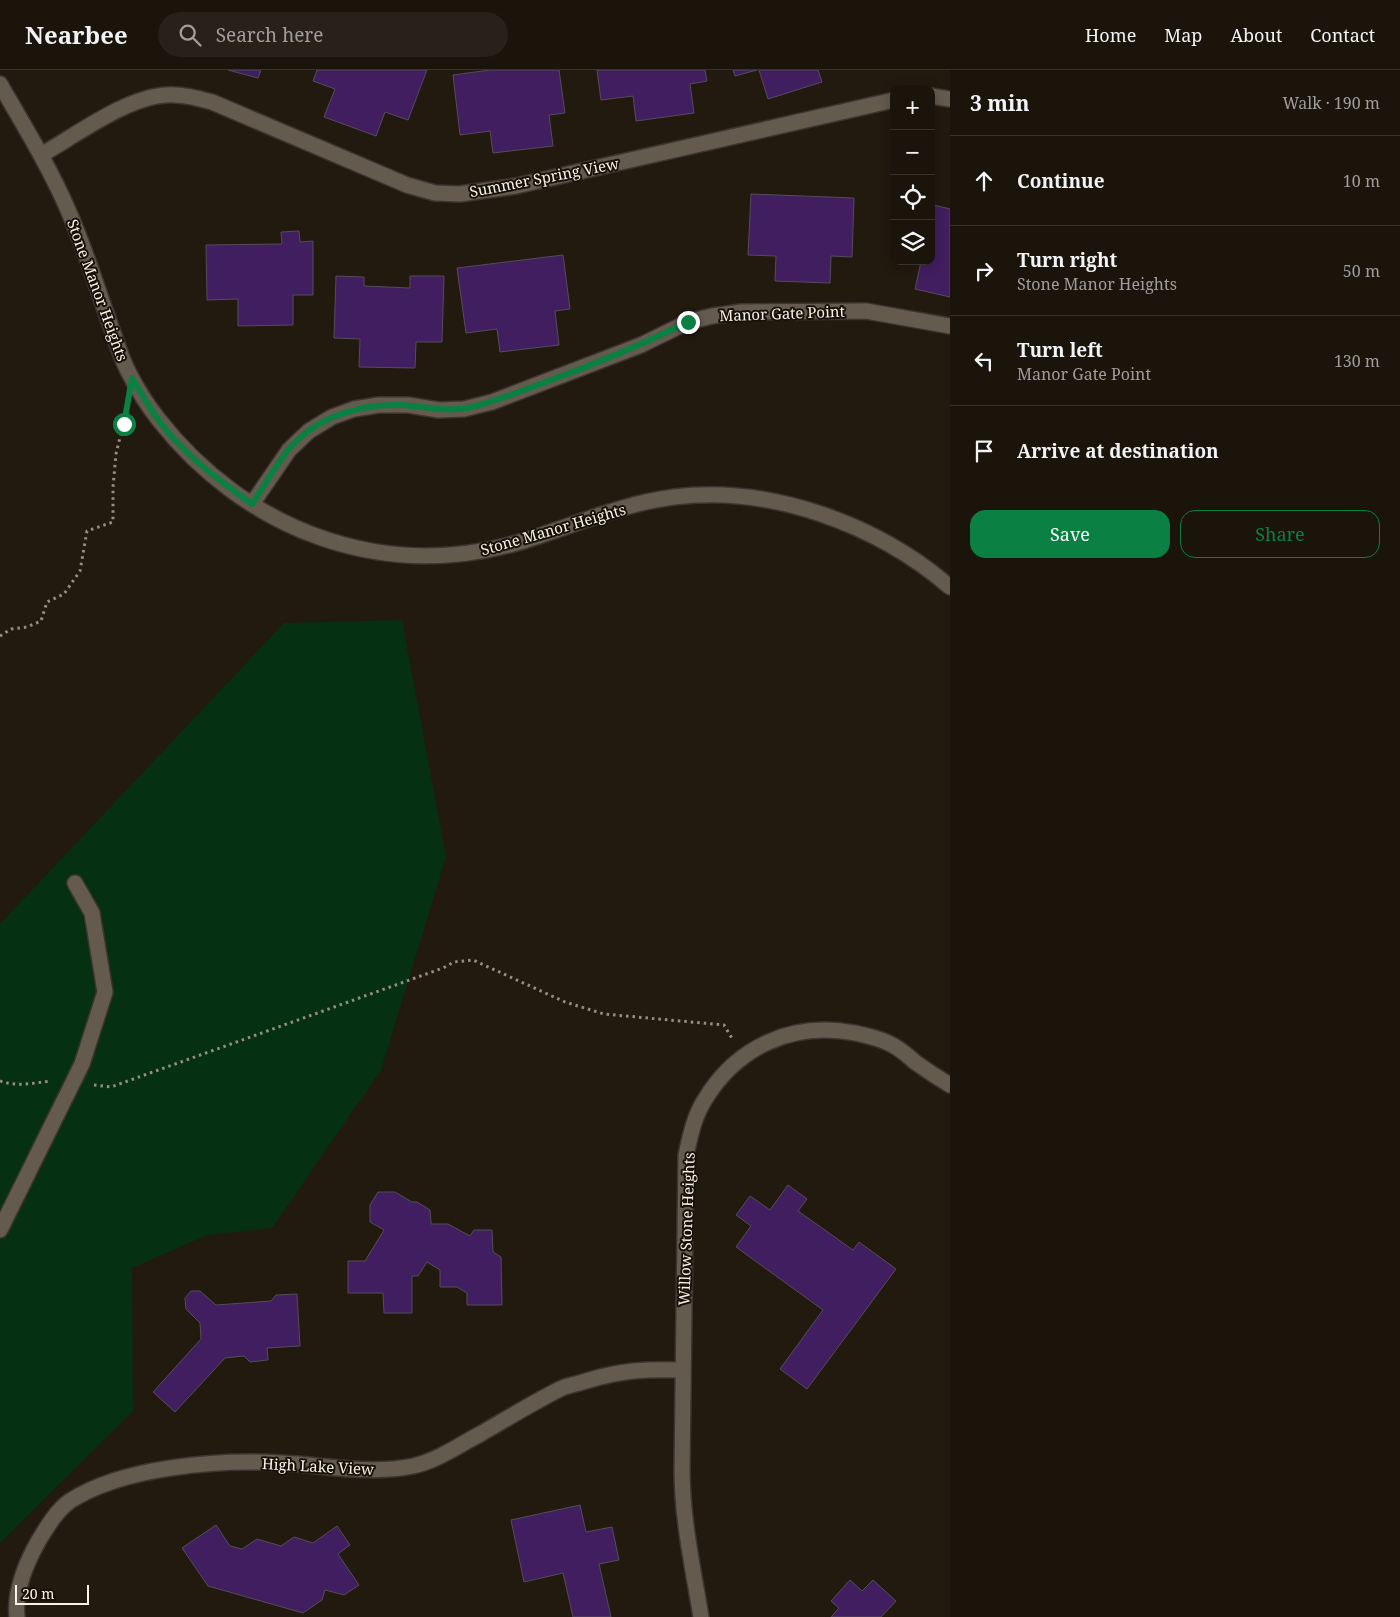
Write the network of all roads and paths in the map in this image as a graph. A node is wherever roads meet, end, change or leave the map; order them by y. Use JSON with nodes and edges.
{"nodes":[{"id":1,"x":0,"y":84,"type":"edge"},
{"id":2,"x":935,"y":97,"type":"edge"},
{"id":3,"x":950,"y":99,"type":"edge"},
{"id":4,"x":890,"y":101,"type":"edge"},
{"id":5,"x":41,"y":155,"type":"junction"},
{"id":6,"x":950,"y":326,"type":"edge"},
{"id":7,"x":132,"y":378,"type":"junction"},
{"id":8,"x":252,"y":504,"type":"junction"},
{"id":9,"x":950,"y":587,"type":"edge"},
{"id":10,"x":0,"y":636,"type":"edge"},
{"id":11,"x":74,"y":883,"type":"dead end"},
{"id":12,"x":742,"y":1057,"type":"junction"},
{"id":13,"x":0,"y":1080,"type":"edge"},
{"id":14,"x":73,"y":1082,"type":"junction"},
{"id":15,"x":950,"y":1085,"type":"edge"},
{"id":16,"x":0,"y":1230,"type":"edge"},
{"id":17,"x":682,"y":1370,"type":"junction"},
{"id":18,"x":17,"y":1617,"type":"edge"},
{"id":19,"x":701,"y":1617,"type":"edge"}],
"edges":[{"from":1,"to":5,"type":"street","name":"Stone Manor Heights"},
{"from":2,"to":3,"type":"street"},
{"from":4,"to":5,"type":"street","name":"Summer Spring View"},
{"from":5,"to":7,"type":"street","name":"Stone Manor Heights"},
{"from":6,"to":8,"type":"street","name":"Manor Gate Point"},
{"from":7,"to":8,"type":"street","name":"Stone Manor Heights"},
{"from":7,"to":10,"type":"path"},
{"from":8,"to":9,"type":"street","name":"Stone Manor Heights"},
{"from":11,"to":14,"type":"street"},
{"from":12,"to":14,"type":"path"},
{"from":12,"to":15,"type":"street","name":"Willow Stone Heights"},
{"from":12,"to":17,"type":"street","name":"Willow Stone Heights"},
{"from":13,"to":14,"type":"path"},
{"from":14,"to":16,"type":"street"},
{"from":17,"to":18,"type":"street","name":"High Lake View"},
{"from":17,"to":19,"type":"street","name":"Willow Stone Heights"}]}
